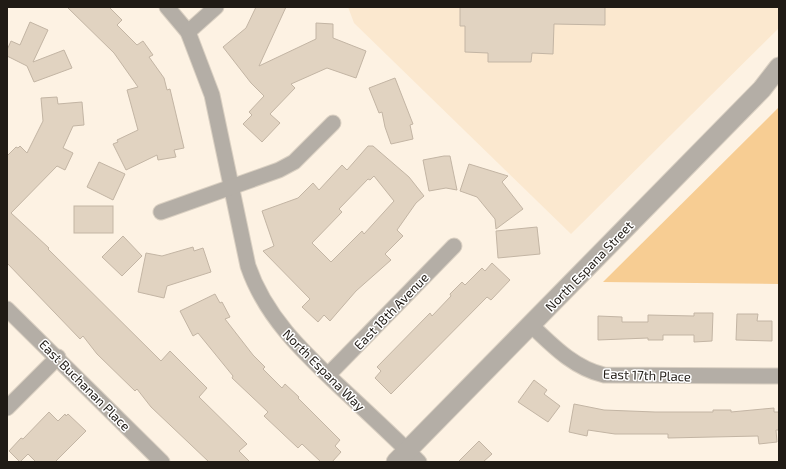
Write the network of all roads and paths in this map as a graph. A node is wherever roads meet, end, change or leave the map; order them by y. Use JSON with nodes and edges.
{"nodes":[{"id":1,"x":167,"y":7,"type":"edge"},
{"id":2,"x":216,"y":7,"type":"edge"},
{"id":3,"x":188,"y":32,"type":"junction"},
{"id":4,"x":779,"y":68,"type":"edge"},
{"id":5,"x":332,"y":123,"type":"dead end"},
{"id":6,"x":232,"y":186,"type":"junction"},
{"id":7,"x":161,"y":212,"type":"dead end"},
{"id":8,"x":454,"y":246,"type":"dead end"},
{"id":9,"x":7,"y":308,"type":"edge"},
{"id":10,"x":531,"y":325,"type":"junction"},
{"id":11,"x":58,"y":357,"type":"junction"},
{"id":12,"x":328,"y":375,"type":"junction"},
{"id":13,"x":779,"y":376,"type":"edge"},
{"id":14,"x":7,"y":408,"type":"edge"},
{"id":15,"x":407,"y":458,"type":"edge"},
{"id":16,"x":162,"y":462,"type":"edge"}],
"edges":[{"from":1,"to":3,"type":"street","name":"North Espana Way"},
{"from":2,"to":3,"type":"street"},
{"from":3,"to":6,"type":"street","name":"North Espana Way"},
{"from":4,"to":10,"type":"street","name":"North Espana Street"},
{"from":5,"to":6,"type":"street"},
{"from":6,"to":7,"type":"street"},
{"from":6,"to":12,"type":"street","name":"North Espana Way"},
{"from":8,"to":12,"type":"street","name":"East 18th Avenue"},
{"from":9,"to":11,"type":"street","name":"East Buchanan Place"},
{"from":10,"to":13,"type":"street","name":"East 17th Place"},
{"from":10,"to":15,"type":"street","name":"North Espana Street"},
{"from":11,"to":14,"type":"street"},
{"from":11,"to":16,"type":"street","name":"East Buchanan Place"},
{"from":12,"to":15,"type":"street","name":"North Espana Way"}]}
